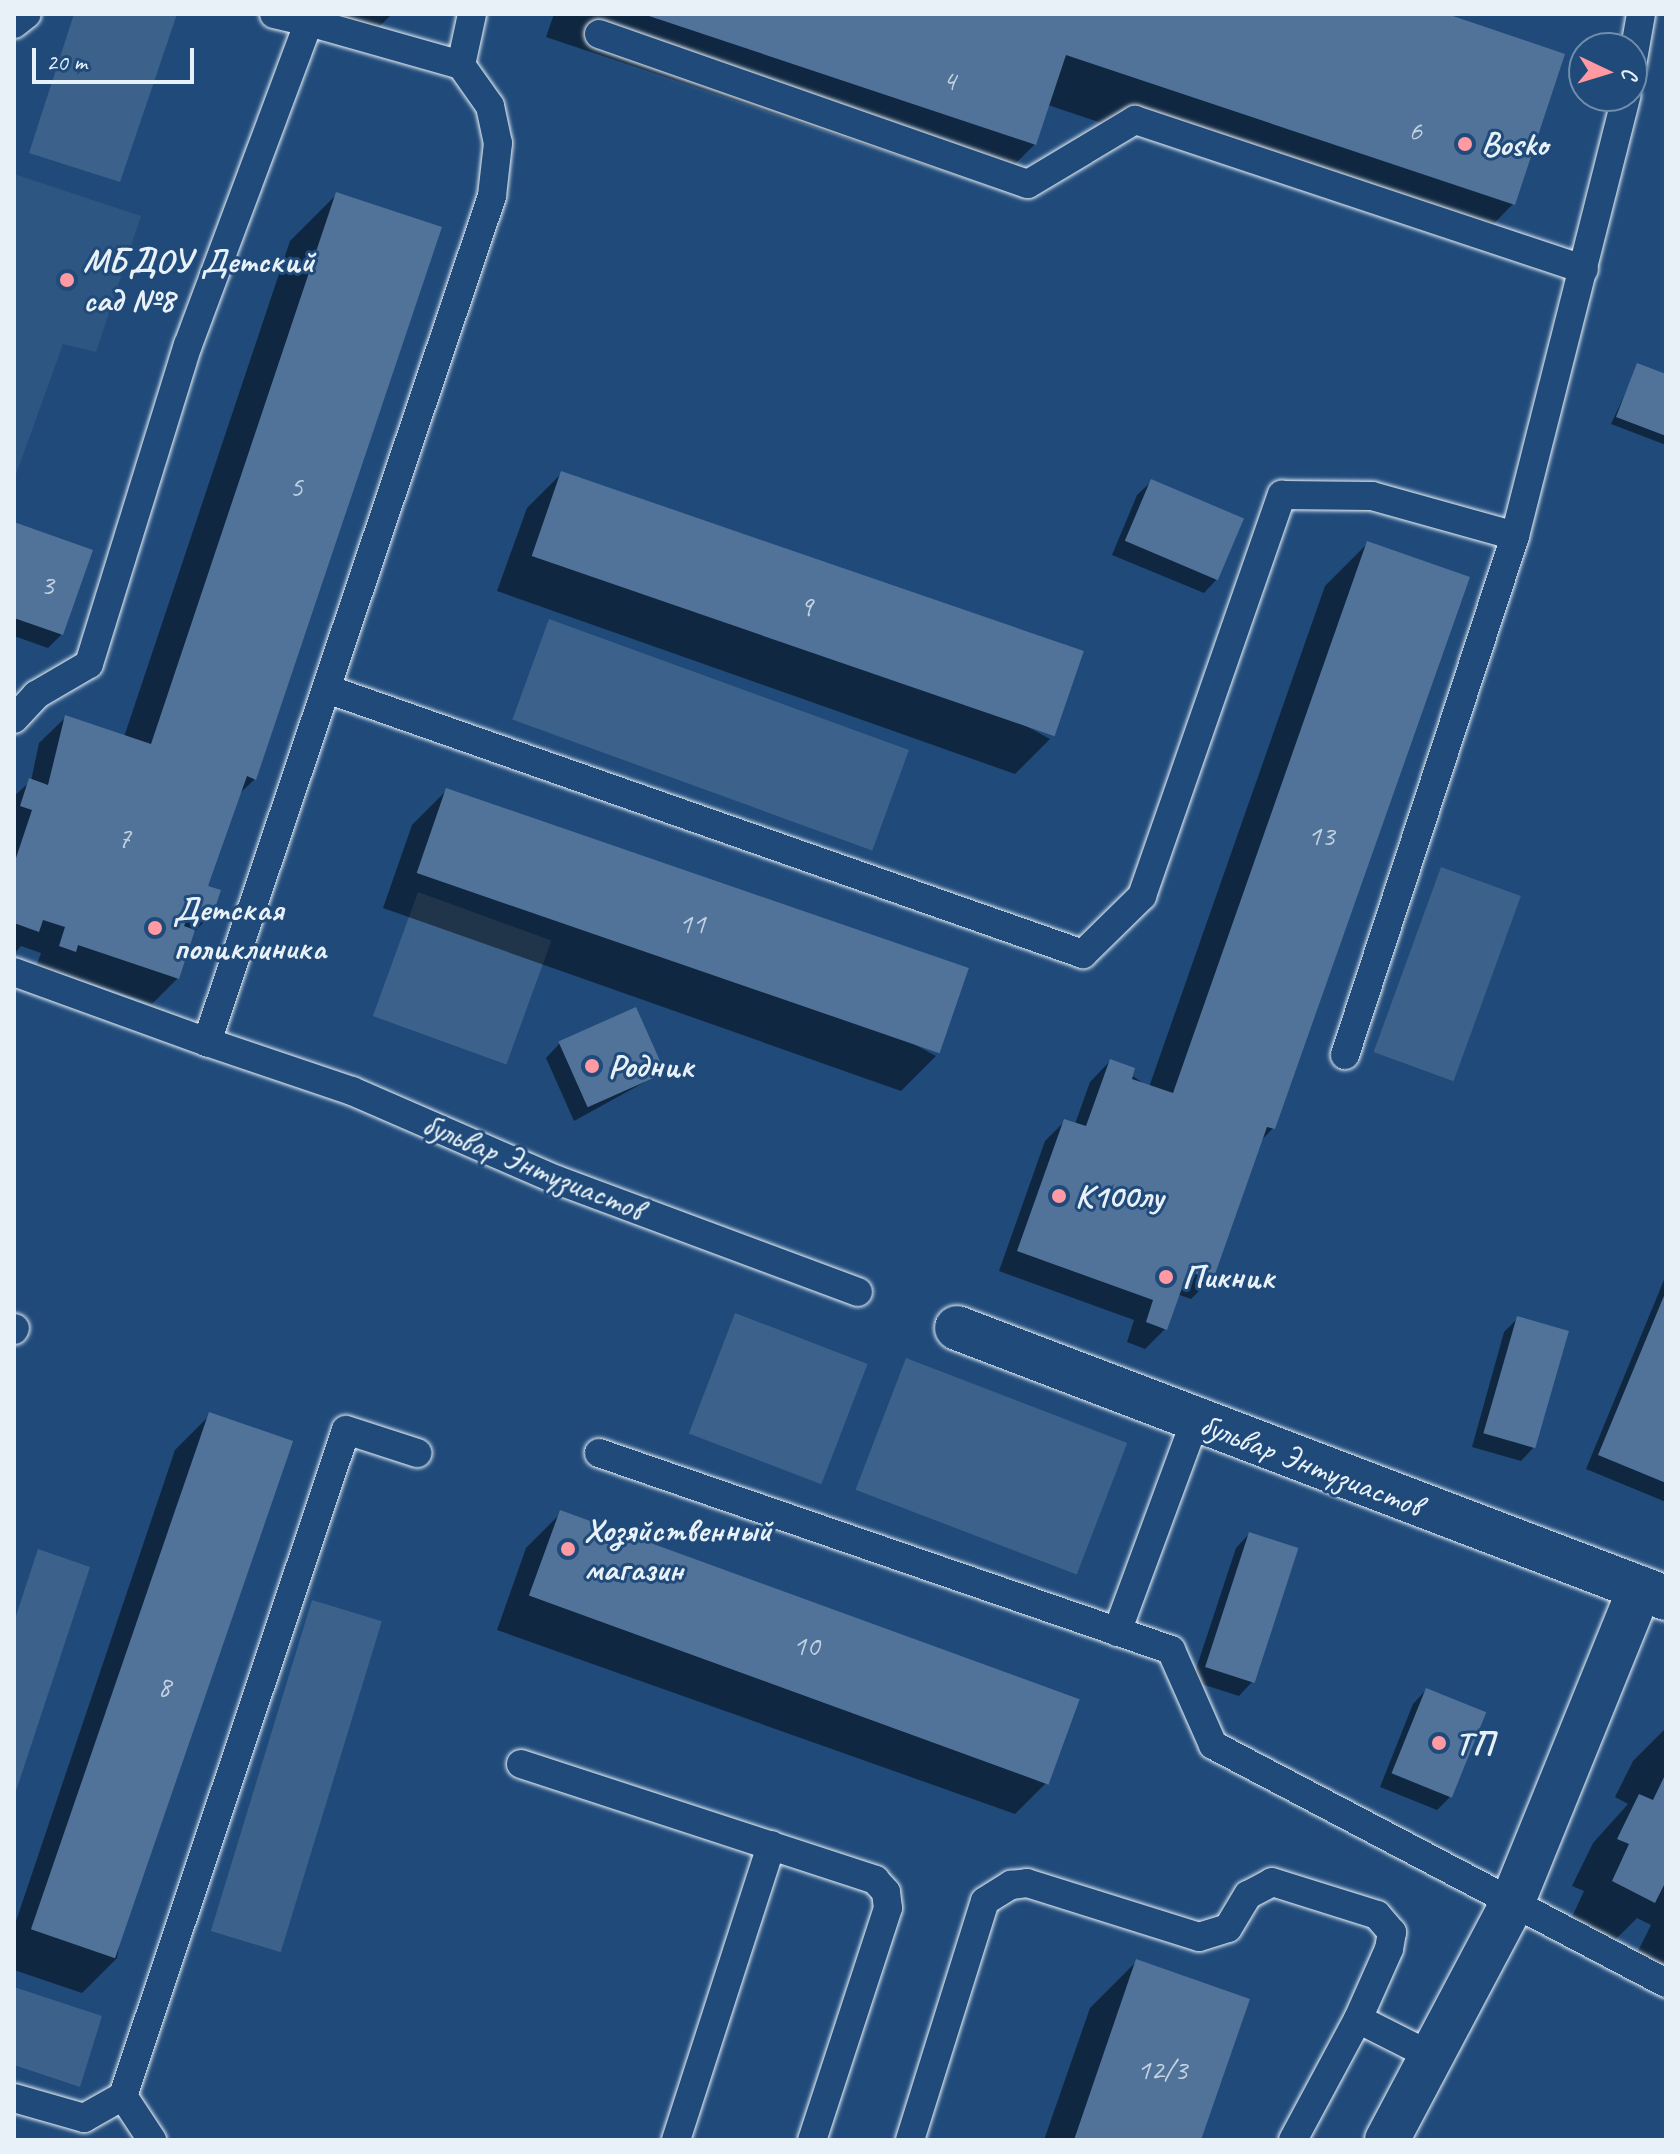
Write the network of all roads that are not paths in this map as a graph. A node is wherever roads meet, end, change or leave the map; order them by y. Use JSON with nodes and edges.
{"nodes":[{"id":1,"x":27,"y":14,"type":"edge"},
{"id":2,"x":274,"y":14,"type":"edge"},
{"id":3,"x":472,"y":14,"type":"edge"},
{"id":4,"x":309,"y":22,"type":"junction"},
{"id":5,"x":14,"y":24,"type":"edge"},
{"id":6,"x":599,"y":34,"type":"dead end"},
{"id":7,"x":461,"y":65,"type":"junction"},
{"id":8,"x":1622,"y":112,"type":"edge"},
{"id":9,"x":1584,"y":269,"type":"junction"},
{"id":10,"x":1515,"y":536,"type":"junction"},
{"id":11,"x":327,"y":689,"type":"junction"},
{"id":12,"x":14,"y":719,"type":"edge"},
{"id":13,"x":14,"y":972,"type":"edge"},
{"id":14,"x":207,"y":1042,"type":"junction"},
{"id":15,"x":1345,"y":1055,"type":"dead end"},
{"id":16,"x":858,"y":1292,"type":"dead end"},
{"id":17,"x":957,"y":1328,"type":"dead end"},
{"id":18,"x":1195,"y":1421,"type":"junction"},
{"id":19,"x":417,"y":1453,"type":"dead end"},
{"id":20,"x":599,"y":1453,"type":"dead end"},
{"id":21,"x":1653,"y":1593,"type":"edge"},
{"id":22,"x":1117,"y":1632,"type":"junction"},
{"id":23,"x":521,"y":1764,"type":"dead end"},
{"id":24,"x":771,"y":1845,"type":"junction"},
{"id":25,"x":1511,"y":1906,"type":"junction"},
{"id":26,"x":1666,"y":1983,"type":"edge"},
{"id":27,"x":1358,"y":2019,"type":"junction"},
{"id":28,"x":1431,"y":2056,"type":"junction"},
{"id":29,"x":123,"y":2096,"type":"junction"},
{"id":30,"x":14,"y":2098,"type":"edge"},
{"id":31,"x":152,"y":2140,"type":"edge"},
{"id":32,"x":676,"y":2140,"type":"edge"},
{"id":33,"x":812,"y":2140,"type":"edge"},
{"id":34,"x":910,"y":2140,"type":"edge"},
{"id":35,"x":1293,"y":2140,"type":"edge"},
{"id":36,"x":1387,"y":2140,"type":"edge"}],
"edges":[{"from":1,"to":5,"type":"lane"},
{"from":2,"to":4,"type":"lane"},
{"from":3,"to":7,"type":"lane"},
{"from":4,"to":7,"type":"lane"},
{"from":4,"to":12,"type":"lane"},
{"from":6,"to":9,"type":"lane"},
{"from":7,"to":11,"type":"lane"},
{"from":8,"to":9,"type":"lane"},
{"from":9,"to":10,"type":"lane"},
{"from":10,"to":11,"type":"lane"},
{"from":10,"to":15,"type":"lane"},
{"from":11,"to":14,"type":"lane"},
{"from":13,"to":14,"type":"lane","name":"бульвар Энтузиастов"},
{"from":14,"to":16,"type":"lane","name":"бульвар Энтузиастов"},
{"from":17,"to":18,"type":"street","name":"бульвар Энтузиастов"},
{"from":18,"to":21,"type":"street","name":"бульвар Энтузиастов"},
{"from":18,"to":22,"type":"lane"},
{"from":19,"to":29,"type":"lane"},
{"from":20,"to":22,"type":"lane"},
{"from":21,"to":25,"type":"street"},
{"from":22,"to":25,"type":"lane"},
{"from":23,"to":24,"type":"lane"},
{"from":24,"to":32,"type":"lane"},
{"from":24,"to":33,"type":"lane"},
{"from":25,"to":26,"type":"lane"},
{"from":25,"to":28,"type":"street"},
{"from":27,"to":28,"type":"lane"},
{"from":27,"to":34,"type":"lane"},
{"from":27,"to":35,"type":"lane"},
{"from":28,"to":36,"type":"street"},
{"from":29,"to":30,"type":"lane"},
{"from":29,"to":31,"type":"lane"}]}
